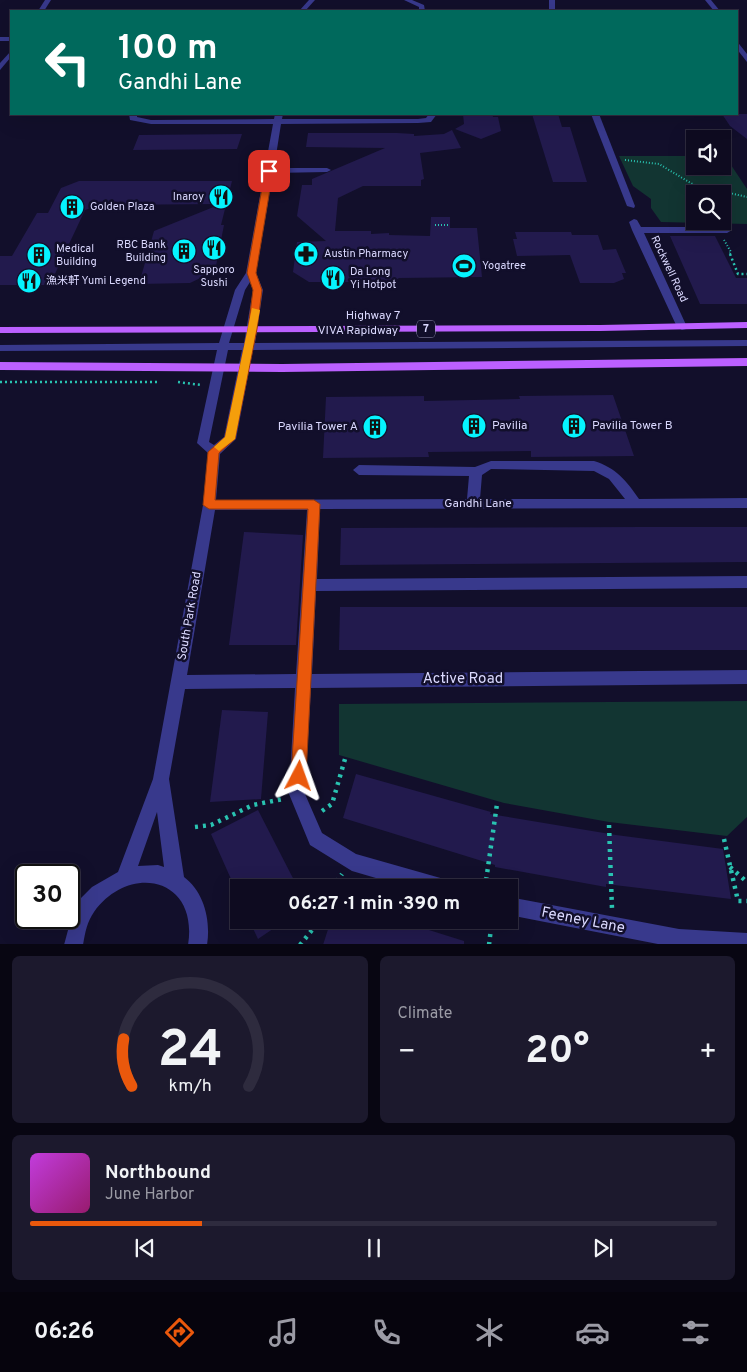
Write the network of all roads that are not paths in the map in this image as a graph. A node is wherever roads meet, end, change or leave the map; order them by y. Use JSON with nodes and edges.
{"nodes":[{"id":1,"x":312,"y":0,"type":"edge"},
{"id":2,"x":407,"y":0,"type":"edge"},
{"id":3,"x":708,"y":0,"type":"edge"},
{"id":4,"x":303,"y":10,"type":"edge"},
{"id":5,"x":422,"y":10,"type":"edge"},
{"id":6,"x":716,"y":10,"type":"edge"},
{"id":7,"x":738,"y":45,"type":"edge"},
{"id":8,"x":10,"y":54,"type":"edge"},
{"id":9,"x":747,"y":60,"type":"edge"},
{"id":10,"x":0,"y":68,"type":"edge"},
{"id":11,"x":133,"y":115,"type":"edge"},
{"id":12,"x":432,"y":115,"type":"edge"},
{"id":13,"x":595,"y":115,"type":"edge"},
{"id":14,"x":278,"y":118,"type":"edge"},
{"id":15,"x":327,"y":170,"type":"dead end"},
{"id":16,"x":269,"y":171,"type":"junction"},
{"id":17,"x":630,"y":206,"type":"dead end"},
{"id":18,"x":686,"y":228,"type":"edge"},
{"id":19,"x":251,"y":273,"type":"junction"},
{"id":20,"x":747,"y":325,"type":"edge"},
{"id":21,"x":682,"y":327,"type":"junction"},
{"id":22,"x":228,"y":328,"type":"junction"},
{"id":23,"x":252,"y":329,"type":"junction"},
{"id":24,"x":0,"y":330,"type":"edge"},
{"id":25,"x":747,"y":343,"type":"edge"},
{"id":26,"x":225,"y":346,"type":"junction"},
{"id":27,"x":249,"y":346,"type":"junction"},
{"id":28,"x":0,"y":348,"type":"edge"},
{"id":29,"x":747,"y":362,"type":"edge"},
{"id":30,"x":0,"y":366,"type":"edge"},
{"id":31,"x":218,"y":366,"type":"junction"},
{"id":32,"x":244,"y":367,"type":"junction"},
{"id":33,"x":214,"y":452,"type":"junction"},
{"id":34,"x":358,"y":470,"type":"dead end"},
{"id":35,"x":476,"y":472,"type":"junction"},
{"id":36,"x":635,"y":503,"type":"junction"},
{"id":37,"x":314,"y":504,"type":"junction"},
{"id":38,"x":473,"y":504,"type":"junction"},
{"id":39,"x":747,"y":504,"type":"edge"},
{"id":40,"x":209,"y":505,"type":"junction"},
{"id":41,"x":747,"y":582,"type":"edge"},
{"id":42,"x":309,"y":585,"type":"junction"},
{"id":43,"x":747,"y":677,"type":"edge"},
{"id":44,"x":304,"y":680,"type":"junction"},
{"id":45,"x":178,"y":682,"type":"junction"},
{"id":46,"x":161,"y":779,"type":"junction"},
{"id":47,"x":125,"y":877,"type":"junction"},
{"id":48,"x":412,"y":879,"type":"edge"},
{"id":49,"x":175,"y":880,"type":"junction"},
{"id":50,"x":518,"y":908,"type":"edge"},
{"id":51,"x":201,"y":941,"type":"edge"},
{"id":52,"x":747,"y":943,"type":"edge"},
{"id":53,"x":73,"y":944,"type":"edge"}],
"edges":[{"from":1,"to":4,"type":"street"},
{"from":2,"to":5,"type":"street"},
{"from":3,"to":6,"type":"street"},
{"from":7,"to":9,"type":"street"},
{"from":8,"to":10,"type":"street"},
{"from":11,"to":14,"type":"street"},
{"from":12,"to":14,"type":"street"},
{"from":13,"to":17,"type":"street"},
{"from":14,"to":16,"type":"street"},
{"from":15,"to":16,"type":"street"},
{"from":16,"to":19,"type":"street"},
{"from":18,"to":21,"type":"street","name":"Rockwell Road"},
{"from":19,"to":22,"type":"street","name":"South Park Road"},
{"from":19,"to":23,"type":"street"},
{"from":20,"to":21,"type":"main road","name":"Highway 7","number":"7"},
{"from":21,"to":23,"type":"main road","name":"Highway 7","number":"7"},
{"from":22,"to":23,"type":"main road","name":"Highway 7","number":"7"},
{"from":22,"to":24,"type":"main road","name":"Highway 7","number":"7"},
{"from":22,"to":26,"type":"street","name":"South Park Road"},
{"from":23,"to":27,"type":"street"},
{"from":25,"to":27,"type":"street","name":"VIVA Rapidway"},
{"from":26,"to":27,"type":"street","name":"VIVA Rapidway"},
{"from":26,"to":28,"type":"street","name":"VIVA Rapidway"},
{"from":26,"to":31,"type":"street","name":"South Park Road"},
{"from":27,"to":32,"type":"street"},
{"from":29,"to":32,"type":"main road"},
{"from":30,"to":31,"type":"main road"},
{"from":31,"to":32,"type":"main road"},
{"from":31,"to":33,"type":"street","name":"South Park Road"},
{"from":32,"to":33,"type":"street"},
{"from":33,"to":40,"type":"street","name":"South Park Road"},
{"from":34,"to":35,"type":"street"},
{"from":35,"to":36,"type":"street"},
{"from":35,"to":38,"type":"street"},
{"from":36,"to":38,"type":"street","name":"Gandhi Lane"},
{"from":36,"to":39,"type":"street","name":"Gandhi Lane"},
{"from":37,"to":38,"type":"street","name":"Gandhi Lane"},
{"from":37,"to":40,"type":"street","name":"Gandhi Lane"},
{"from":37,"to":42,"type":"street"},
{"from":40,"to":45,"type":"street","name":"South Park Road"},
{"from":41,"to":42,"type":"street"},
{"from":42,"to":44,"type":"street"},
{"from":43,"to":44,"type":"street","name":"Active Road"},
{"from":44,"to":45,"type":"street","name":"Active Road"},
{"from":44,"to":48,"type":"street"},
{"from":45,"to":46,"type":"street","name":"South Park Road"},
{"from":46,"to":47,"type":"street","name":"South Park Road"},
{"from":46,"to":49,"type":"street","name":"South Park Road"},
{"from":47,"to":49,"type":"street"},
{"from":47,"to":53,"type":"street"},
{"from":49,"to":51,"type":"street"},
{"from":50,"to":52,"type":"street","name":"Feeney Lane"}]}
